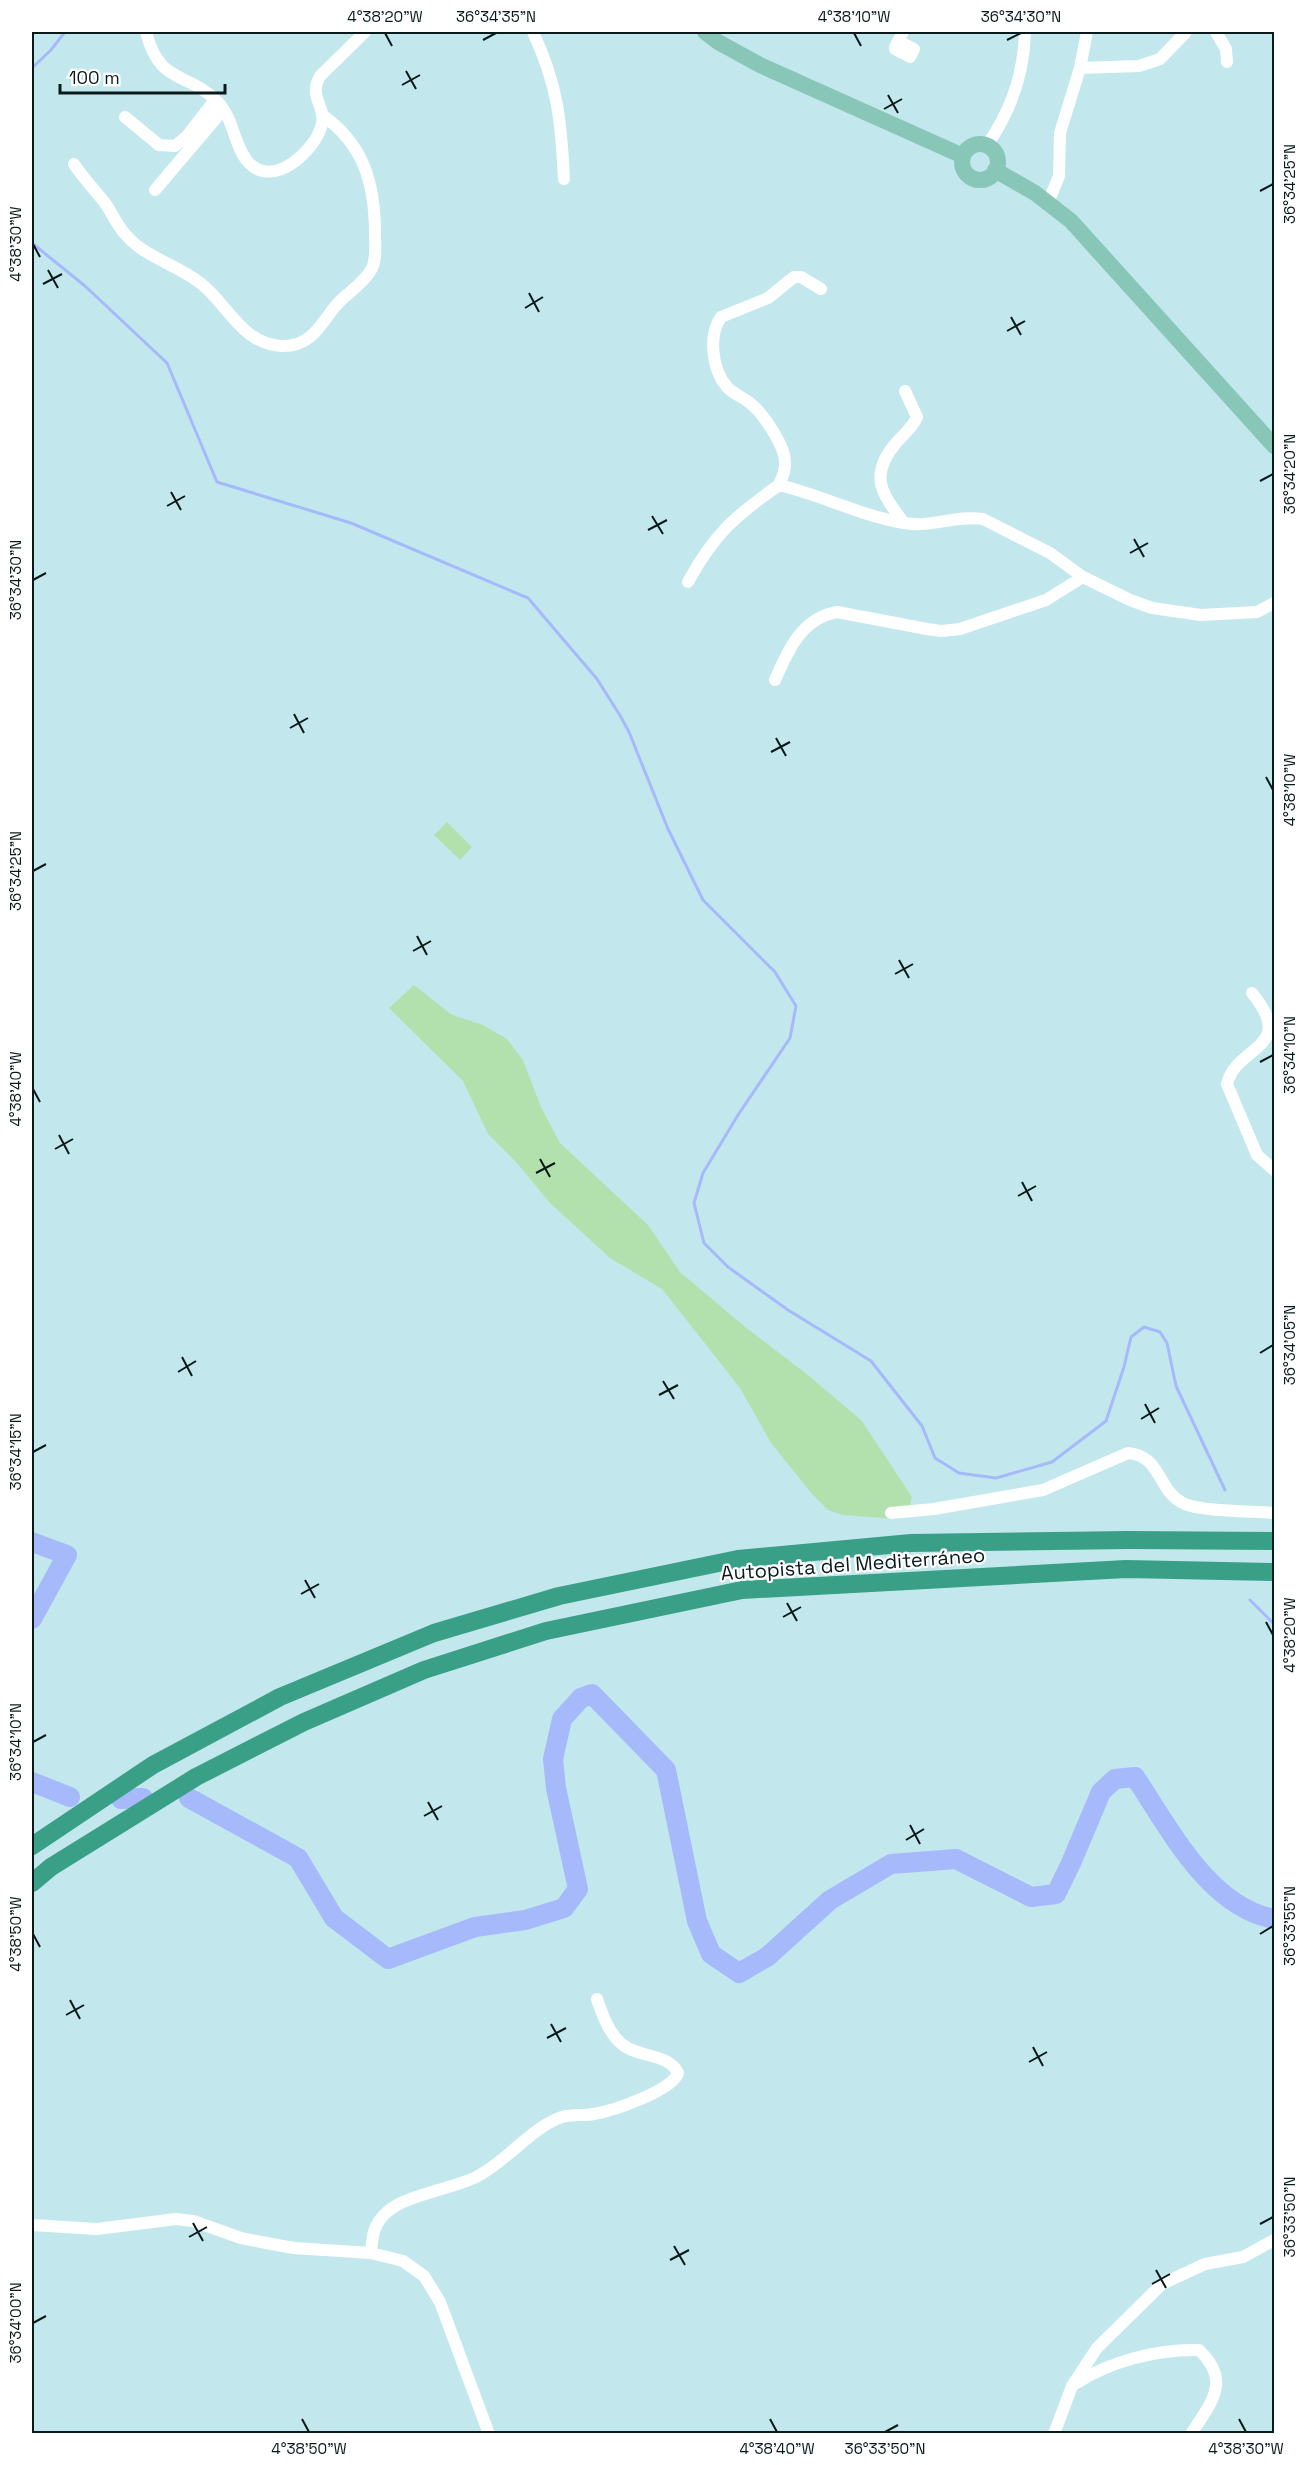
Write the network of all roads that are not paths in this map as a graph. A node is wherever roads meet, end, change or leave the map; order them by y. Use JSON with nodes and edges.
{"nodes":[{"id":1,"x":146,"y":32,"type":"edge"},
{"id":2,"x":365,"y":32,"type":"edge"},
{"id":3,"x":533,"y":32,"type":"edge"},
{"id":4,"x":705,"y":32,"type":"edge"},
{"id":5,"x":1025,"y":32,"type":"edge"},
{"id":6,"x":1087,"y":32,"type":"edge"},
{"id":7,"x":1186,"y":32,"type":"edge"},
{"id":8,"x":1216,"y":32,"type":"edge"},
{"id":9,"x":1227,"y":62,"type":"dead end"},
{"id":10,"x":1080,"y":68,"type":"junction"},
{"id":11,"x":219,"y":105,"type":"junction"},
{"id":12,"x":322,"y":115,"type":"junction"},
{"id":13,"x":125,"y":117,"type":"dead end"},
{"id":14,"x":987,"y":145,"type":"junction"},
{"id":15,"x":963,"y":156,"type":"junction"},
{"id":16,"x":74,"y":164,"type":"dead end"},
{"id":17,"x":995,"y":170,"type":"junction"},
{"id":18,"x":564,"y":179,"type":"dead end"},
{"id":19,"x":154,"y":190,"type":"dead end"},
{"id":20,"x":1048,"y":203,"type":"junction"},
{"id":21,"x":821,"y":289,"type":"dead end"},
{"id":22,"x":905,"y":391,"type":"dead end"},
{"id":23,"x":1275,"y":447,"type":"edge"},
{"id":24,"x":779,"y":485,"type":"junction"},
{"id":25,"x":904,"y":523,"type":"junction"},
{"id":26,"x":1083,"y":577,"type":"junction"},
{"id":27,"x":688,"y":582,"type":"dead end"},
{"id":28,"x":1275,"y":603,"type":"edge"},
{"id":29,"x":775,"y":680,"type":"dead end"},
{"id":30,"x":1252,"y":993,"type":"dead end"},
{"id":31,"x":1275,"y":1170,"type":"edge"},
{"id":32,"x":891,"y":1513,"type":"dead end"},
{"id":33,"x":1275,"y":1513,"type":"edge"},
{"id":34,"x":1275,"y":1541,"type":"edge"},
{"id":35,"x":1275,"y":1572,"type":"edge"},
{"id":36,"x":32,"y":1846,"type":"edge"},
{"id":37,"x":32,"y":1883,"type":"edge"},
{"id":38,"x":597,"y":2000,"type":"dead end"},
{"id":39,"x":32,"y":2225,"type":"edge"},
{"id":40,"x":1275,"y":2240,"type":"edge"},
{"id":41,"x":372,"y":2253,"type":"junction"},
{"id":42,"x":1072,"y":2386,"type":"junction"},
{"id":43,"x":489,"y":2433,"type":"edge"},
{"id":44,"x":1054,"y":2433,"type":"edge"},
{"id":45,"x":1191,"y":2433,"type":"edge"}],
"edges":[{"from":1,"to":11,"type":"street"},
{"from":2,"to":12,"type":"street"},
{"from":3,"to":18,"type":"street"},
{"from":4,"to":15,"type":"main road"},
{"from":5,"to":14,"type":"street"},
{"from":6,"to":10,"type":"street"},
{"from":7,"to":10,"type":"street"},
{"from":8,"to":9,"type":"street"},
{"from":10,"to":20,"type":"street"},
{"from":11,"to":12,"type":"street"},
{"from":11,"to":13,"type":"street"},
{"from":11,"to":19,"type":"street"},
{"from":12,"to":16,"type":"street"},
{"from":14,"to":15,"type":"main road"},
{"from":14,"to":17,"type":"main road"},
{"from":15,"to":17,"type":"main road"},
{"from":17,"to":20,"type":"main road"},
{"from":20,"to":23,"type":"main road"},
{"from":21,"to":24,"type":"street"},
{"from":22,"to":25,"type":"street"},
{"from":24,"to":25,"type":"street"},
{"from":24,"to":27,"type":"street"},
{"from":25,"to":26,"type":"street"},
{"from":26,"to":28,"type":"street"},
{"from":26,"to":29,"type":"street"},
{"from":30,"to":31,"type":"street"},
{"from":32,"to":33,"type":"street"},
{"from":34,"to":36,"type":"highway","name":"Autopista del Mediterráneo"},
{"from":35,"to":37,"type":"highway","name":"Autopista del Mediterráneo"},
{"from":38,"to":41,"type":"street"},
{"from":39,"to":41,"type":"street"},
{"from":40,"to":42,"type":"street"},
{"from":41,"to":43,"type":"street"},
{"from":42,"to":44,"type":"street"},
{"from":42,"to":45,"type":"street"}]}
